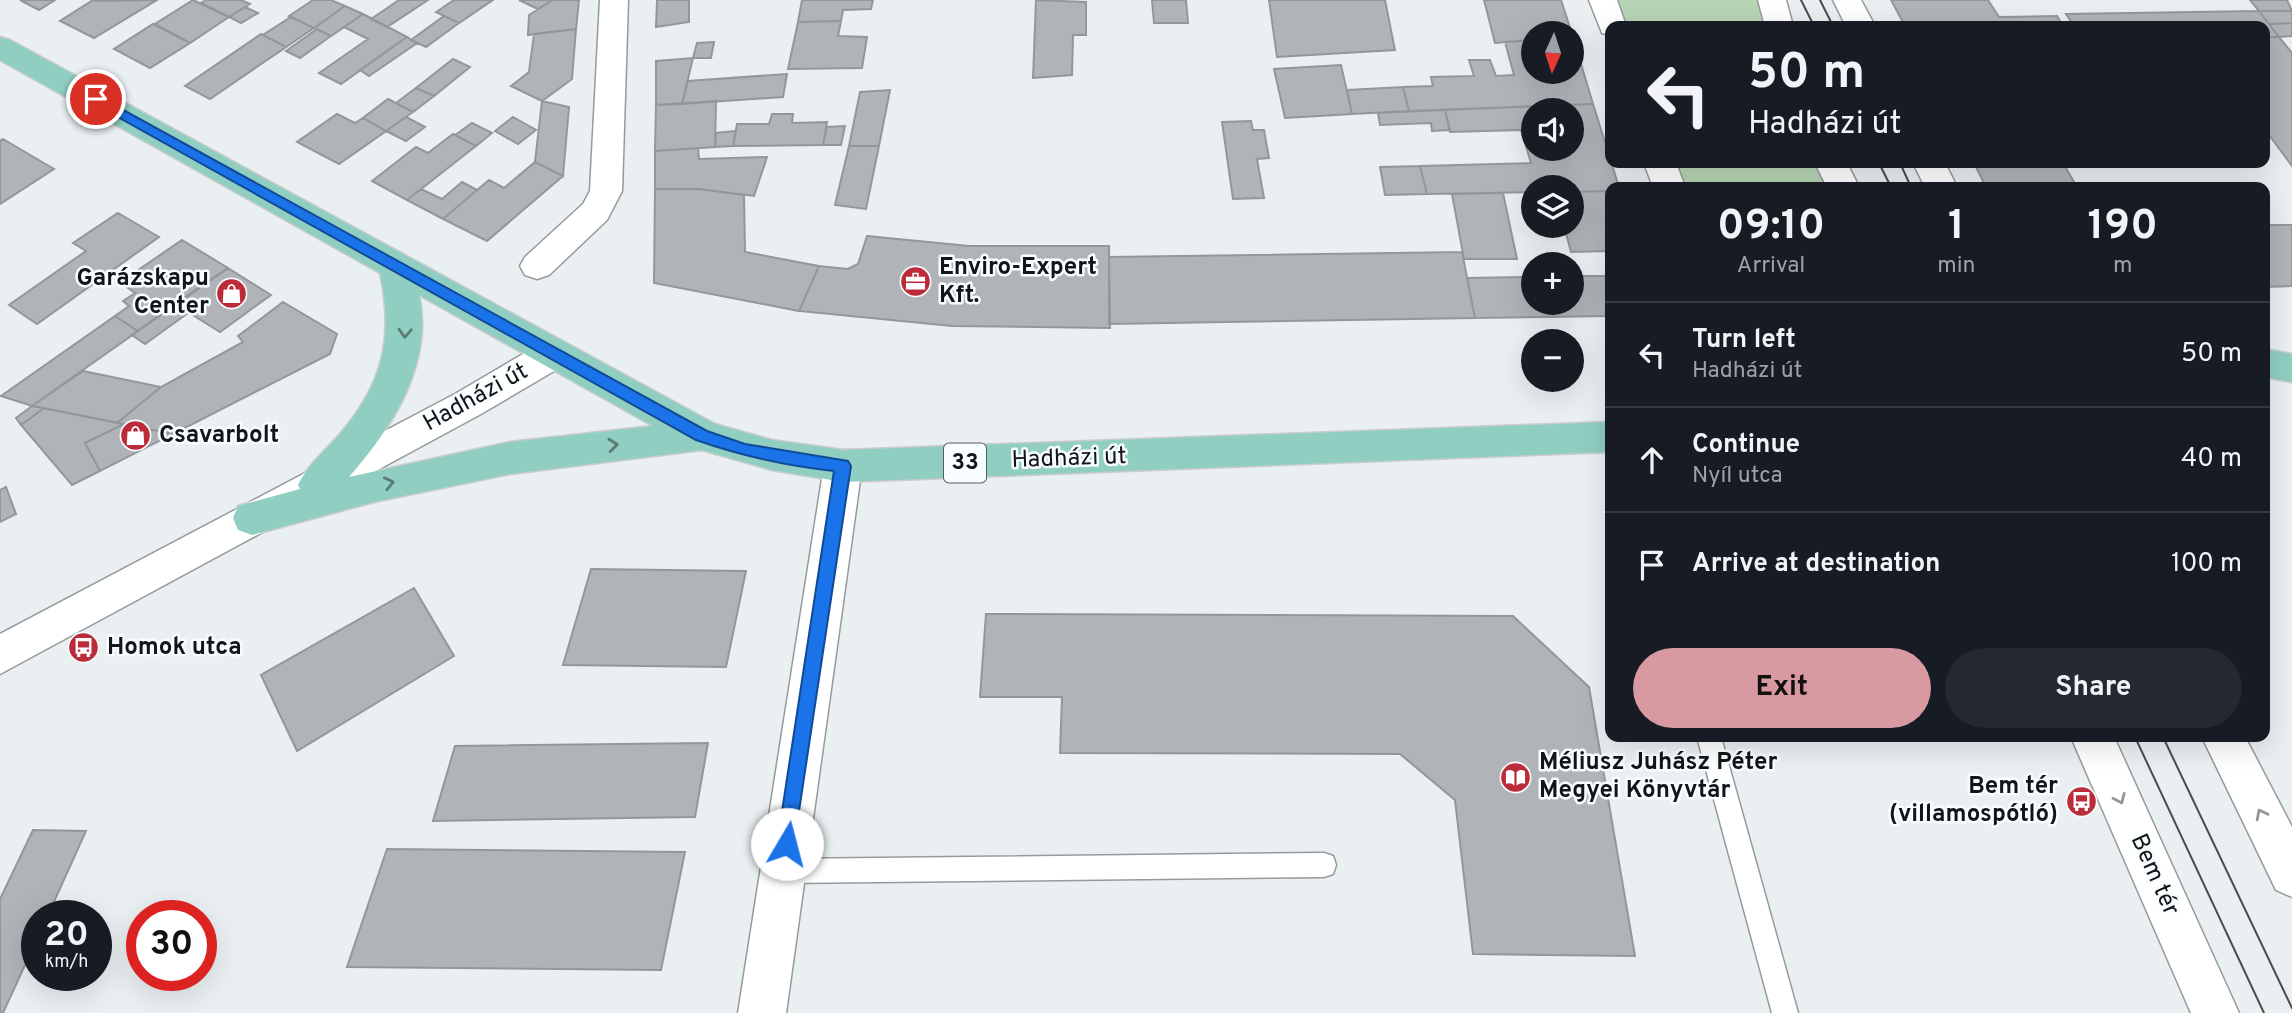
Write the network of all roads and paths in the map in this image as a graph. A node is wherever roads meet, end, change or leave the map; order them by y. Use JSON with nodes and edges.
{"nodes":[{"id":1,"x":614,"y":0,"type":"edge"},
{"id":2,"x":1603,"y":0,"type":"edge"},
{"id":3,"x":1772,"y":0,"type":"edge"},
{"id":4,"x":1847,"y":0,"type":"edge"},
{"id":5,"x":1610,"y":21,"type":"edge"},
{"id":6,"x":1778,"y":21,"type":"edge"},
{"id":7,"x":1858,"y":21,"type":"edge"},
{"id":8,"x":0,"y":47,"type":"edge"},
{"id":9,"x":396,"y":266,"type":"junction"},
{"id":10,"x":537,"y":266,"type":"dead end"},
{"id":11,"x":553,"y":354,"type":"junction"},
{"id":12,"x":2270,"y":365,"type":"edge"},
{"id":13,"x":2270,"y":371,"type":"edge"},
{"id":14,"x":2292,"y":372,"type":"edge"},
{"id":15,"x":2270,"y":379,"type":"edge"},
{"id":16,"x":702,"y":435,"type":"junction"},
{"id":17,"x":1605,"y":437,"type":"edge"},
{"id":18,"x":843,"y":466,"type":"junction"},
{"id":19,"x":317,"y":485,"type":"junction"},
{"id":20,"x":252,"y":518,"type":"junction"},
{"id":21,"x":0,"y":655,"type":"edge"},
{"id":22,"x":1710,"y":742,"type":"edge"},
{"id":23,"x":2094,"y":742,"type":"edge"},
{"id":24,"x":2226,"y":742,"type":"edge"},
{"id":25,"x":1324,"y":865,"type":"dead end"},
{"id":26,"x":783,"y":871,"type":"junction"},
{"id":27,"x":2292,"y":874,"type":"edge"},
{"id":28,"x":762,"y":1013,"type":"edge"},
{"id":29,"x":1785,"y":1013,"type":"edge"},
{"id":30,"x":2216,"y":1013,"type":"edge"}],
"edges":[{"from":1,"to":10,"type":"street"},
{"from":2,"to":5,"type":"street"},
{"from":3,"to":6,"type":"street"},
{"from":4,"to":7,"type":"street"},
{"from":8,"to":9,"type":"main road","number":"33"},
{"from":9,"to":11,"type":"main road","number":"33"},
{"from":9,"to":19,"type":"main road","one_way":true},
{"from":11,"to":16,"type":"main road","name":"Hadházi út","number":"33"},
{"from":11,"to":19,"type":"street","name":"Hadházi út"},
{"from":12,"to":14,"type":"main road"},
{"from":13,"to":14,"type":"main road"},
{"from":14,"to":15,"type":"main road"},
{"from":16,"to":18,"type":"main road","name":"Hadházi út","number":"33"},
{"from":20,"to":16,"type":"main road","one_way":true},
{"from":17,"to":18,"type":"main road","name":"Hadházi út","number":"33"},
{"from":18,"to":26,"type":"street"},
{"from":19,"to":20,"type":"street","name":"Hadházi út"},
{"from":20,"to":21,"type":"street","name":"Hadházi út"},
{"from":22,"to":29,"type":"lane"},
{"from":23,"to":30,"type":"street","name":"Bem tér","one_way":true},
{"from":27,"to":24,"type":"street","one_way":true},
{"from":25,"to":26,"type":"lane"},
{"from":26,"to":28,"type":"street"}]}
